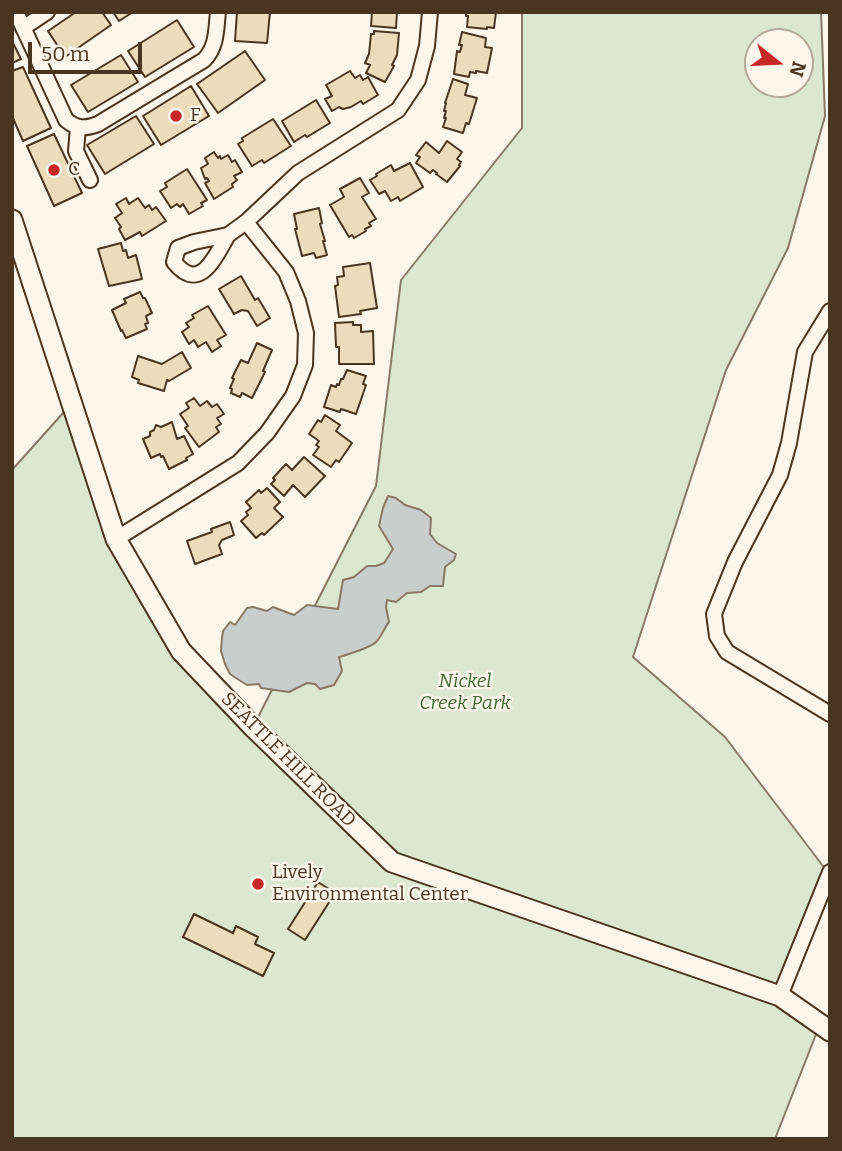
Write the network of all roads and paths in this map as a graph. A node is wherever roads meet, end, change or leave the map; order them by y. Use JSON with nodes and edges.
{"nodes":[{"id":1,"x":16,"y":12,"type":"edge"},
{"id":2,"x":47,"y":12,"type":"edge"},
{"id":3,"x":218,"y":12,"type":"edge"},
{"id":4,"x":430,"y":12,"type":"edge"},
{"id":5,"x":23,"y":28,"type":"junction"},
{"id":6,"x":78,"y":127,"type":"junction"},
{"id":7,"x":90,"y":180,"type":"dead end"},
{"id":8,"x":12,"y":220,"type":"edge"},
{"id":9,"x":246,"y":222,"type":"junction"},
{"id":10,"x":228,"y":235,"type":"dead end"},
{"id":11,"x":19,"y":263,"type":"edge"},
{"id":12,"x":830,"y":311,"type":"edge"},
{"id":13,"x":116,"y":539,"type":"junction"},
{"id":14,"x":830,"y":714,"type":"edge"},
{"id":15,"x":830,"y":872,"type":"edge"},
{"id":16,"x":780,"y":996,"type":"junction"},
{"id":17,"x":830,"y":1031,"type":"edge"}],
"edges":[{"from":1,"to":5,"type":"street"},
{"from":2,"to":5,"type":"street"},
{"from":3,"to":6,"type":"street"},
{"from":4,"to":9,"type":"street"},
{"from":5,"to":6,"type":"street"},
{"from":6,"to":7,"type":"street"},
{"from":8,"to":11,"type":"street","name":"SEATTLE HILL ROAD"},
{"from":9,"to":10,"type":"street"},
{"from":9,"to":13,"type":"street"},
{"from":11,"to":13,"type":"street","name":"SEATTLE HILL ROAD"},
{"from":12,"to":14,"type":"street"},
{"from":13,"to":16,"type":"street","name":"SEATTLE HILL ROAD"},
{"from":15,"to":16,"type":"street"},
{"from":16,"to":17,"type":"street","name":"SEATTLE HILL ROAD"}]}
